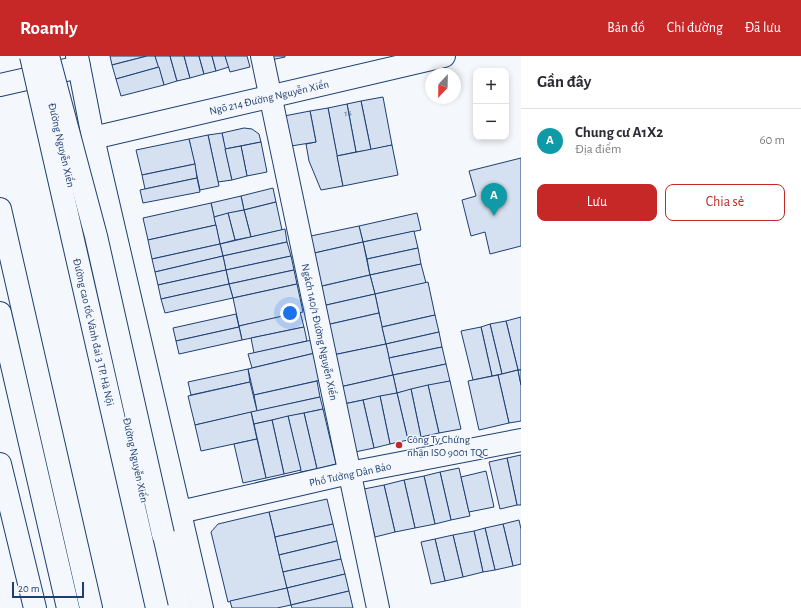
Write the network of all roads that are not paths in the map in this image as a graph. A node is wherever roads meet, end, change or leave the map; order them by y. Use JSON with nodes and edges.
{"nodes":[{"id":1,"x":31,"y":56,"type":"edge"},
{"id":2,"x":262,"y":56,"type":"edge"},
{"id":3,"x":444,"y":56,"type":"edge"},
{"id":4,"x":78,"y":61,"type":"edge"},
{"id":5,"x":44,"y":62,"type":"edge"},
{"id":6,"x":0,"y":85,"type":"edge"},
{"id":7,"x":272,"y":96,"type":"junction"},
{"id":8,"x":93,"y":138,"type":"junction"},
{"id":9,"x":0,"y":209,"type":"edge"},
{"id":10,"x":0,"y":313,"type":"edge"},
{"id":11,"x":521,"y":440,"type":"edge"},
{"id":12,"x":0,"y":464,"type":"edge"},
{"id":13,"x":349,"y":472,"type":"junction"},
{"id":14,"x":180,"y":512,"type":"junction"},
{"id":15,"x":67,"y":605,"type":"edge"},
{"id":16,"x":35,"y":608,"type":"edge"},
{"id":17,"x":91,"y":608,"type":"edge"},
{"id":18,"x":157,"y":608,"type":"edge"},
{"id":19,"x":168,"y":608,"type":"edge"},
{"id":20,"x":180,"y":608,"type":"edge"},
{"id":21,"x":202,"y":608,"type":"edge"},
{"id":22,"x":378,"y":608,"type":"edge"}],
"edges":[{"from":1,"to":18,"type":"main road","name":"Đường cao tốc Vành đai 3 TP. Hà Nội","bridge":true},
{"from":2,"to":7,"type":"main road","name":"Ngách 140/1 Đường Nguyễn Xiển"},
{"from":3,"to":7,"type":"main road","name":"Ngõ 214 Đường Nguyễn Xiển"},
{"from":4,"to":5,"type":"main road"},
{"from":4,"to":8,"type":"main road"},
{"from":5,"to":6,"type":"main road"},
{"from":5,"to":19,"type":"main road","name":"Đường Nguyễn Xiển"},
{"from":5,"to":20,"type":"main road","bridge":true},
{"from":7,"to":8,"type":"main road","name":"Ngõ 214 Đường Nguyễn Xiển"},
{"from":7,"to":13,"type":"main road","name":"Ngách 140/1 Đường Nguyễn Xiển"},
{"from":8,"to":14,"type":"main road"},
{"from":9,"to":17,"type":"main road"},
{"from":10,"to":15,"type":"main road"},
{"from":11,"to":13,"type":"main road","name":"Phố Tưởng Dân Bảo"},
{"from":12,"to":16,"type":"main road"},
{"from":13,"to":14,"type":"main road","name":"Phố Tưởng Dân Bảo"},
{"from":13,"to":22,"type":"main road","name":"Ngách 140/1 Đường Nguyễn Xiển"},
{"from":14,"to":21,"type":"main road"}]}
